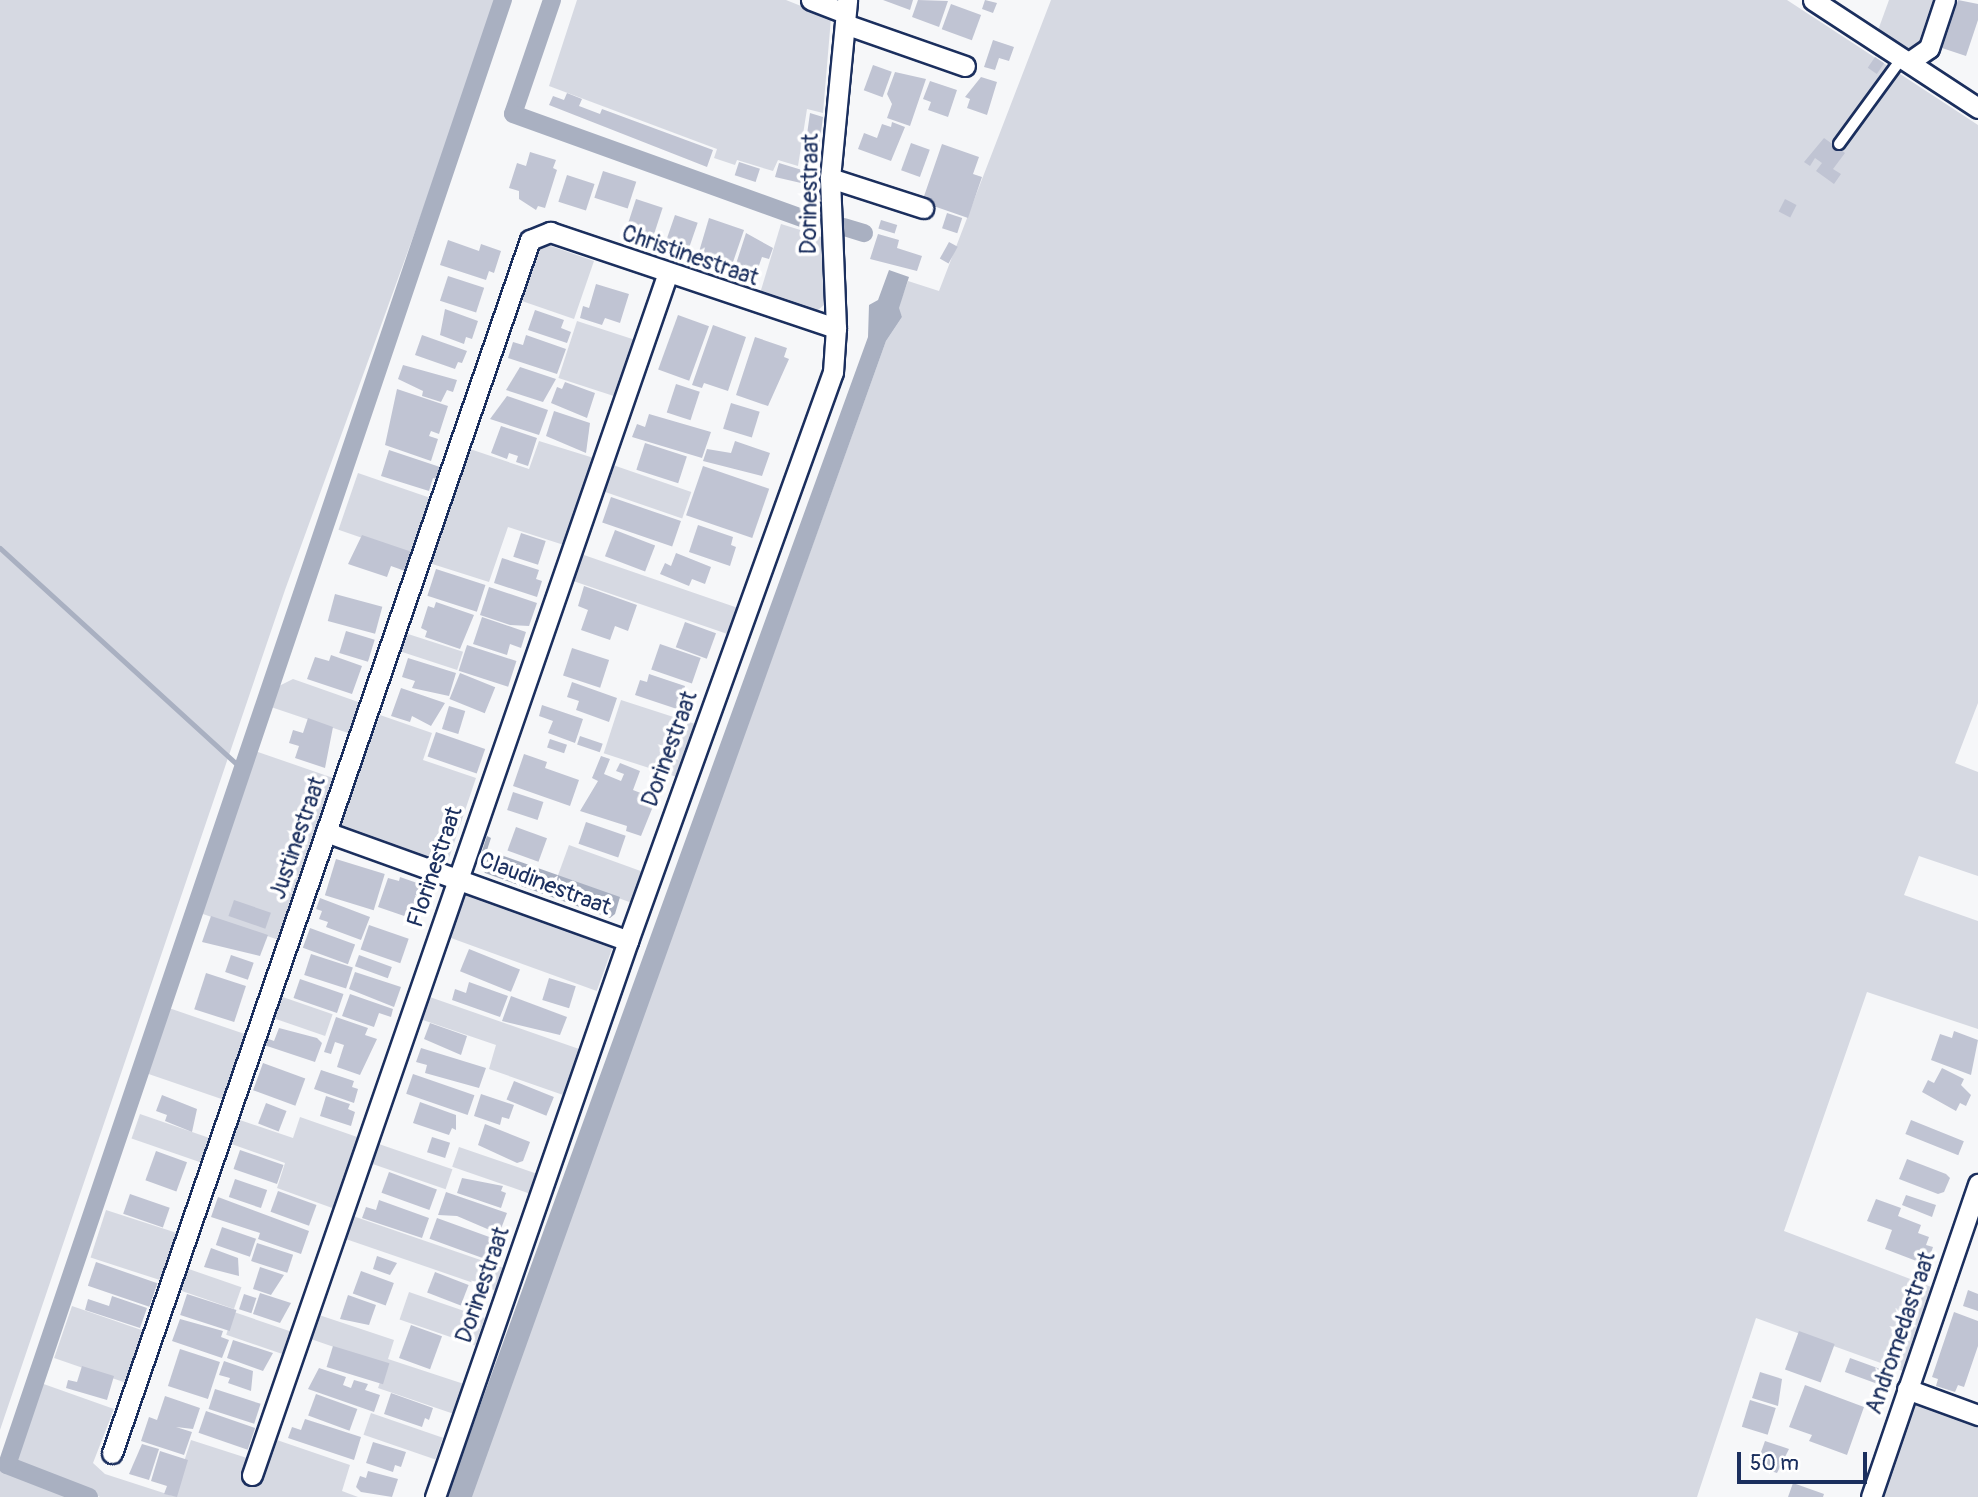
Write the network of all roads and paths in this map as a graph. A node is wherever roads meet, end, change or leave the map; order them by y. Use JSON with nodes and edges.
{"nodes":[{"id":1,"x":811,"y":0,"type":"edge"},
{"id":2,"x":1813,"y":0,"type":"edge"},
{"id":3,"x":1945,"y":0,"type":"edge"},
{"id":4,"x":845,"y":12,"type":"edge"},
{"id":5,"x":1906,"y":60,"type":"junction"},
{"id":6,"x":965,"y":66,"type":"dead end"},
{"id":7,"x":1978,"y":108,"type":"edge"},
{"id":8,"x":1839,"y":144,"type":"dead end"},
{"id":9,"x":830,"y":178,"type":"junction"},
{"id":10,"x":923,"y":208,"type":"dead end"},
{"id":11,"x":530,"y":240,"type":"joint"},
{"id":12,"x":667,"y":275,"type":"junction"},
{"id":13,"x":836,"y":328,"type":"junction"},
{"id":14,"x":326,"y":832,"type":"junction"},
{"id":15,"x":458,"y":877,"type":"junction"},
{"id":16,"x":628,"y":941,"type":"junction"},
{"id":17,"x":1978,"y":1184,"type":"edge"},
{"id":18,"x":1907,"y":1389,"type":"junction"},
{"id":19,"x":1978,"y":1415,"type":"edge"},
{"id":20,"x":112,"y":1453,"type":"dead end"},
{"id":21,"x":252,"y":1475,"type":"dead end"},
{"id":22,"x":435,"y":1497,"type":"edge"},
{"id":23,"x":1871,"y":1497,"type":"edge"}],
"edges":[{"from":1,"to":4,"type":"street"},
{"from":2,"to":5,"type":"street"},
{"from":3,"to":5,"type":"street"},
{"from":4,"to":6,"type":"street"},
{"from":4,"to":9,"type":"street","name":"Dorinestraat"},
{"from":5,"to":7,"type":"street"},
{"from":5,"to":8,"type":"lane"},
{"from":9,"to":10,"type":"street"},
{"from":9,"to":13,"type":"street","name":"Dorinestraat"},
{"from":11,"to":12,"type":"street","name":"Christinestraat"},
{"from":11,"to":14,"type":"street","name":"Justinestraat"},
{"from":12,"to":13,"type":"street","name":"Christinestraat"},
{"from":12,"to":15,"type":"street","name":"Florinestraat"},
{"from":13,"to":16,"type":"street","name":"Dorinestraat"},
{"from":14,"to":15,"type":"street","name":"Claudinestraat"},
{"from":14,"to":20,"type":"street","name":"Justinestraat"},
{"from":15,"to":16,"type":"street","name":"Claudinestraat"},
{"from":15,"to":21,"type":"street","name":"Florinestraat"},
{"from":16,"to":22,"type":"street","name":"Dorinestraat"},
{"from":17,"to":18,"type":"street","name":"Andromedastraat"},
{"from":18,"to":19,"type":"street"},
{"from":18,"to":23,"type":"street","name":"Andromedastraat"}]}
